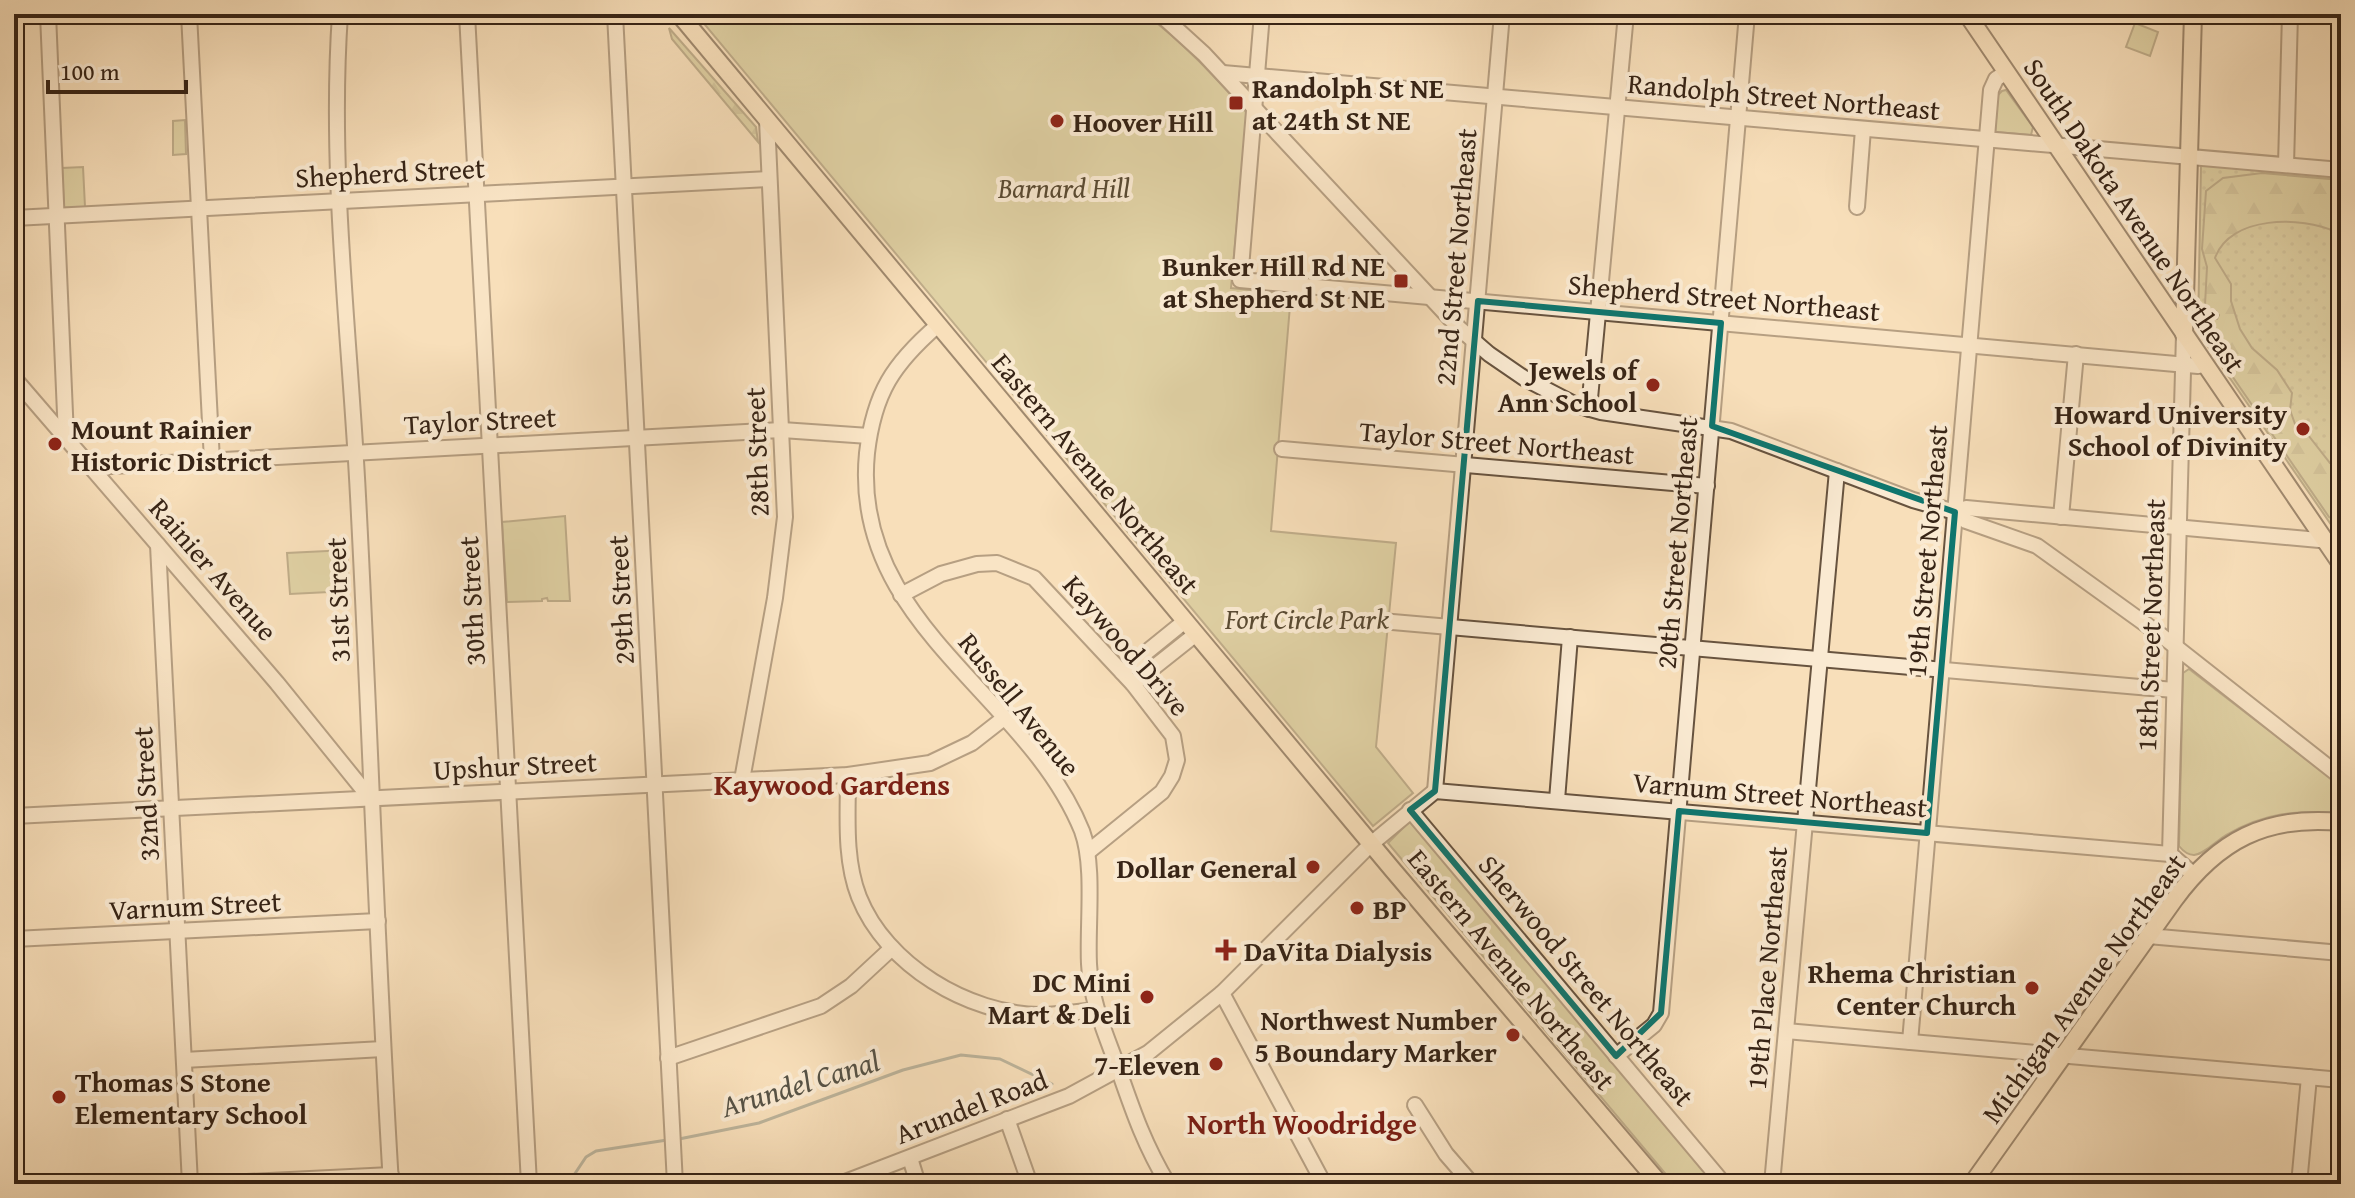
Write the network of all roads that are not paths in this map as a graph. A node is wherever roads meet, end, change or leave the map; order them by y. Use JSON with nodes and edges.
{"nodes":[{"id":1,"x":48,"y":14,"type":"edge"},
{"id":2,"x":189,"y":14,"type":"edge"},
{"id":3,"x":340,"y":14,"type":"edge"},
{"id":4,"x":467,"y":14,"type":"edge"},
{"id":5,"x":615,"y":14,"type":"edge"},
{"id":6,"x":679,"y":14,"type":"edge"},
{"id":7,"x":1160,"y":14,"type":"edge"},
{"id":8,"x":1262,"y":14,"type":"edge"},
{"id":9,"x":1502,"y":14,"type":"edge"},
{"id":10,"x":1626,"y":14,"type":"edge"},
{"id":11,"x":1747,"y":14,"type":"edge"},
{"id":12,"x":1967,"y":14,"type":"edge"},
{"id":13,"x":2193,"y":14,"type":"edge"},
{"id":14,"x":2290,"y":14,"type":"edge"},
{"id":15,"x":2006,"y":72,"type":"junction"},
{"id":16,"x":1223,"y":73,"type":"junction"},
{"id":17,"x":1257,"y":76,"type":"junction"},
{"id":18,"x":1495,"y":96,"type":"junction"},
{"id":19,"x":1254,"y":106,"type":"junction"},
{"id":20,"x":1617,"y":108,"type":"junction"},
{"id":21,"x":1738,"y":118,"type":"junction"},
{"id":22,"x":767,"y":120,"type":"junction"},
{"id":23,"x":1863,"y":129,"type":"junction"},
{"id":24,"x":1987,"y":141,"type":"junction"},
{"id":25,"x":2056,"y":145,"type":"junction"},
{"id":26,"x":2189,"y":157,"type":"junction"},
{"id":27,"x":2286,"y":165,"type":"junction"},
{"id":28,"x":2341,"y":170,"type":"edge"},
{"id":29,"x":769,"y":179,"type":"junction"},
{"id":30,"x":624,"y":186,"type":"junction"},
{"id":31,"x":477,"y":193,"type":"junction"},
{"id":32,"x":341,"y":201,"type":"junction"},
{"id":33,"x":1857,"y":207,"type":"dead end"},
{"id":34,"x":198,"y":209,"type":"junction"},
{"id":35,"x":58,"y":216,"type":"junction"},
{"id":36,"x":14,"y":218,"type":"edge"},
{"id":37,"x":1430,"y":297,"type":"junction"},
{"id":38,"x":1478,"y":301,"type":"junction"},
{"id":39,"x":1599,"y":312,"type":"junction"},
{"id":40,"x":1721,"y":323,"type":"junction"},
{"id":41,"x":938,"y":325,"type":"junction"},
{"id":42,"x":2184,"y":334,"type":"junction"},
{"id":43,"x":1474,"y":341,"type":"junction"},
{"id":44,"x":1971,"y":345,"type":"junction"},
{"id":45,"x":2076,"y":354,"type":"junction"},
{"id":46,"x":2184,"y":364,"type":"junction"},
{"id":47,"x":2204,"y":364,"type":"junction"},
{"id":48,"x":14,"y":378,"type":"edge"},
{"id":49,"x":1589,"y":409,"type":"junction"},
{"id":50,"x":1712,"y":427,"type":"junction"},
{"id":51,"x":782,"y":430,"type":"junction"},
{"id":52,"x":869,"y":436,"type":"junction"},
{"id":53,"x":66,"y":437,"type":"junction"},
{"id":54,"x":638,"y":437,"type":"junction"},
{"id":55,"x":489,"y":446,"type":"junction"},
{"id":56,"x":1282,"y":449,"type":"dead end"},
{"id":57,"x":356,"y":453,"type":"junction"},
{"id":58,"x":212,"y":461,"type":"junction"},
{"id":59,"x":1463,"y":465,"type":"junction"},
{"id":60,"x":93,"y":467,"type":"junction"},
{"id":61,"x":1837,"y":471,"type":"junction"},
{"id":62,"x":1707,"y":486,"type":"junction"},
{"id":63,"x":1955,"y":512,"type":"junction"},
{"id":64,"x":2008,"y":512,"type":"junction"},
{"id":65,"x":2061,"y":517,"type":"junction"},
{"id":66,"x":2179,"y":527,"type":"junction"},
{"id":67,"x":2007,"y":535,"type":"junction"},
{"id":68,"x":2333,"y":541,"type":"edge"},
{"id":69,"x":158,"y":545,"type":"junction"},
{"id":70,"x":2341,"y":564,"type":"edge"},
{"id":71,"x":901,"y":595,"type":"junction"},
{"id":72,"x":1381,"y":621,"type":"dead end"},
{"id":73,"x":1191,"y":627,"type":"junction"},
{"id":74,"x":1450,"y":627,"type":"junction"},
{"id":75,"x":1570,"y":637,"type":"junction"},
{"id":76,"x":1693,"y":648,"type":"junction"},
{"id":77,"x":2176,"y":648,"type":"junction"},
{"id":78,"x":1820,"y":659,"type":"junction"},
{"id":79,"x":1942,"y":669,"type":"junction"},
{"id":80,"x":1122,"y":672,"type":"junction"},
{"id":81,"x":1133,"y":684,"type":"junction"},
{"id":82,"x":2174,"y":690,"type":"junction"},
{"id":83,"x":1004,"y":718,"type":"junction"},
{"id":84,"x":848,"y":775,"type":"junction"},
{"id":85,"x":2341,"y":777,"type":"edge"},
{"id":86,"x":742,"y":780,"type":"junction"},
{"id":87,"x":656,"y":784,"type":"junction"},
{"id":88,"x":508,"y":791,"type":"junction"},
{"id":89,"x":1435,"y":791,"type":"junction"},
{"id":90,"x":370,"y":798,"type":"junction"},
{"id":91,"x":1557,"y":800,"type":"junction"},
{"id":92,"x":172,"y":808,"type":"junction"},
{"id":93,"x":1410,"y":810,"type":"junction"},
{"id":94,"x":1679,"y":811,"type":"junction"},
{"id":95,"x":14,"y":816,"type":"edge"},
{"id":96,"x":1805,"y":822,"type":"junction"},
{"id":97,"x":2341,"y":822,"type":"edge"},
{"id":98,"x":1927,"y":833,"type":"junction"},
{"id":99,"x":1371,"y":844,"type":"junction"},
{"id":100,"x":1088,"y":852,"type":"junction"},
{"id":101,"x":2170,"y":854,"type":"junction"},
{"id":102,"x":2194,"y":875,"type":"junction"},
{"id":103,"x":378,"y":921,"type":"junction"},
{"id":104,"x":178,"y":933,"type":"junction"},
{"id":105,"x":2148,"y":936,"type":"junction"},
{"id":106,"x":14,"y":939,"type":"edge"},
{"id":107,"x":892,"y":948,"type":"junction"},
{"id":108,"x":2341,"y":953,"type":"edge"},
{"id":109,"x":1222,"y":993,"type":"junction"},
{"id":110,"x":1095,"y":1010,"type":"junction"},
{"id":111,"x":1786,"y":1031,"type":"junction"},
{"id":112,"x":1910,"y":1042,"type":"junction"},
{"id":113,"x":383,"y":1049,"type":"junction"},
{"id":114,"x":2064,"y":1055,"type":"junction"},
{"id":115,"x":1616,"y":1056,"type":"junction"},
{"id":116,"x":668,"y":1058,"type":"junction"},
{"id":117,"x":184,"y":1060,"type":"junction"},
{"id":118,"x":1118,"y":1069,"type":"junction"},
{"id":119,"x":2309,"y":1077,"type":"junction"},
{"id":120,"x":2341,"y":1080,"type":"edge"},
{"id":121,"x":1415,"y":1105,"type":"dead end"},
{"id":122,"x":1007,"y":1119,"type":"junction"},
{"id":123,"x":910,"y":1158,"type":"junction"},
{"id":124,"x":391,"y":1179,"type":"edge"},
{"id":125,"x":190,"y":1184,"type":"edge"},
{"id":126,"x":207,"y":1184,"type":"edge"},
{"id":127,"x":529,"y":1184,"type":"edge"},
{"id":128,"x":675,"y":1184,"type":"edge"},
{"id":129,"x":840,"y":1184,"type":"edge"},
{"id":130,"x":918,"y":1184,"type":"edge"},
{"id":131,"x":1030,"y":1184,"type":"edge"},
{"id":132,"x":1168,"y":1184,"type":"edge"},
{"id":133,"x":1324,"y":1184,"type":"edge"},
{"id":134,"x":1472,"y":1184,"type":"edge"},
{"id":135,"x":1660,"y":1184,"type":"edge"},
{"id":136,"x":1724,"y":1184,"type":"edge"},
{"id":137,"x":1772,"y":1184,"type":"edge"},
{"id":138,"x":1972,"y":1184,"type":"edge"},
{"id":139,"x":2299,"y":1184,"type":"edge"}],
"edges":[{"from":1,"to":35,"type":"street"},
{"from":2,"to":34,"type":"street"},
{"from":3,"to":32,"type":"street","name":"31st Street"},
{"from":4,"to":31,"type":"street","name":"30th Street"},
{"from":5,"to":30,"type":"street","name":"29th Street"},
{"from":6,"to":22,"type":"main road","name":"Eastern Avenue Northeast"},
{"from":7,"to":16,"type":"street"},
{"from":8,"to":17,"type":"street"},
{"from":9,"to":18,"type":"street","name":"22nd Street Northeast"},
{"from":10,"to":20,"type":"street"},
{"from":11,"to":21,"type":"street","name":"20th Street Northeast"},
{"from":12,"to":15,"type":"main road","name":"South Dakota Avenue Northeast"},
{"from":13,"to":26,"type":"main road","name":"18th Street Northeast"},
{"from":14,"to":27,"type":"street"},
{"from":15,"to":24,"type":"street","name":"19th Street Northeast"},
{"from":15,"to":25,"type":"main road","name":"South Dakota Avenue Northeast"},
{"from":16,"to":17,"type":"street","name":"Randolph Street Northeast"},
{"from":16,"to":19,"type":"street"},
{"from":17,"to":18,"type":"street","name":"Randolph Street Northeast"},
{"from":17,"to":19,"type":"street"},
{"from":18,"to":20,"type":"street","name":"Randolph Street Northeast"},
{"from":18,"to":38,"type":"street","name":"22nd Street Northeast"},
{"from":19,"to":37,"type":"street"},
{"from":19,"to":37,"type":"street","name":"Shepherd Street Northeast"},
{"from":20,"to":21,"type":"street","name":"Randolph Street Northeast"},
{"from":20,"to":39,"type":"street"},
{"from":21,"to":23,"type":"street","name":"Randolph Street Northeast"},
{"from":21,"to":40,"type":"street","name":"20th Street Northeast"},
{"from":22,"to":29,"type":"street","name":"28th Street"},
{"from":22,"to":41,"type":"main road","name":"Eastern Avenue Northeast"},
{"from":23,"to":24,"type":"street","name":"Randolph Street Northeast"},
{"from":23,"to":33,"type":"street"},
{"from":24,"to":25,"type":"street","name":"Randolph Street Northeast"},
{"from":24,"to":44,"type":"street","name":"19th Street Northeast"},
{"from":25,"to":26,"type":"street","name":"Randolph Street Northeast"},
{"from":25,"to":42,"type":"main road","name":"South Dakota Avenue Northeast"},
{"from":26,"to":27,"type":"street","name":"Randolph Street Northeast"},
{"from":26,"to":42,"type":"main road","name":"18th Street Northeast"},
{"from":27,"to":28,"type":"street","name":"Randolph Street Northeast"},
{"from":29,"to":30,"type":"street","name":"Shepherd Street"},
{"from":29,"to":51,"type":"street","name":"28th Street"},
{"from":30,"to":31,"type":"street","name":"Shepherd Street"},
{"from":30,"to":54,"type":"street","name":"29th Street"},
{"from":31,"to":32,"type":"street","name":"Shepherd Street"},
{"from":31,"to":55,"type":"street","name":"30th Street"},
{"from":32,"to":34,"type":"street","name":"Shepherd Street"},
{"from":32,"to":57,"type":"street","name":"31st Street"},
{"from":34,"to":35,"type":"street","name":"Shepherd Street"},
{"from":34,"to":58,"type":"street"},
{"from":35,"to":36,"type":"street","name":"Shepherd Street"},
{"from":35,"to":53,"type":"street"},
{"from":37,"to":38,"type":"street","name":"Shepherd Street Northeast"},
{"from":37,"to":43,"type":"street"},
{"from":38,"to":39,"type":"street","name":"Shepherd Street Northeast"},
{"from":38,"to":43,"type":"street","name":"22nd Street Northeast"},
{"from":39,"to":40,"type":"street","name":"Shepherd Street Northeast"},
{"from":39,"to":49,"type":"street"},
{"from":40,"to":44,"type":"street","name":"Shepherd Street Northeast"},
{"from":40,"to":50,"type":"street","name":"20th Street Northeast"},
{"from":41,"to":52,"type":"street","name":"Russell Avenue"},
{"from":41,"to":73,"type":"main road","name":"Eastern Avenue Northeast"},
{"from":42,"to":46,"type":"street","name":"18th Street Northeast"},
{"from":42,"to":47,"type":"main road","name":"South Dakota Avenue Northeast"},
{"from":43,"to":49,"type":"street"},
{"from":43,"to":59,"type":"street","name":"22nd Street Northeast"},
{"from":44,"to":45,"type":"street","name":"Shepherd Street Northeast"},
{"from":44,"to":63,"type":"street","name":"19th Street Northeast"},
{"from":45,"to":46,"type":"street","name":"Shepherd Street Northeast"},
{"from":45,"to":65,"type":"street"},
{"from":46,"to":47,"type":"street","name":"Shepherd Street Northeast"},
{"from":46,"to":66,"type":"street","name":"18th Street Northeast"},
{"from":47,"to":68,"type":"main road","name":"South Dakota Avenue Northeast"},
{"from":48,"to":53,"type":"street","name":"Rainier Avenue"},
{"from":49,"to":50,"type":"street"},
{"from":50,"to":61,"type":"street"},
{"from":50,"to":62,"type":"street","name":"20th Street Northeast"},
{"from":51,"to":52,"type":"street","name":"Taylor Street"},
{"from":51,"to":54,"type":"street","name":"Taylor Street"},
{"from":51,"to":86,"type":"street","name":"28th Street"},
{"from":52,"to":71,"type":"street","name":"Russell Avenue"},
{"from":53,"to":60,"type":"street","name":"Rainier Avenue"},
{"from":54,"to":55,"type":"street","name":"Taylor Street"},
{"from":54,"to":87,"type":"street","name":"29th Street"},
{"from":55,"to":57,"type":"street","name":"Taylor Street"},
{"from":55,"to":88,"type":"street","name":"30th Street"},
{"from":56,"to":59,"type":"street","name":"Taylor Street Northeast"},
{"from":57,"to":58,"type":"street","name":"Taylor Street"},
{"from":57,"to":90,"type":"street","name":"31st Street"},
{"from":58,"to":60,"type":"street","name":"Taylor Street"},
{"from":59,"to":62,"type":"street","name":"Taylor Street Northeast"},
{"from":59,"to":74,"type":"street","name":"22nd Street Northeast"},
{"from":60,"to":69,"type":"street","name":"Rainier Avenue"},
{"from":61,"to":63,"type":"street"},
{"from":61,"to":78,"type":"street","name":"19th Place Northeast"},
{"from":62,"to":76,"type":"street","name":"20th Street Northeast"},
{"from":63,"to":64,"type":"street"},
{"from":63,"to":67,"type":"street"},
{"from":63,"to":79,"type":"street","name":"19th Street Northeast"},
{"from":64,"to":65,"type":"street"},
{"from":64,"to":67,"type":"street"},
{"from":65,"to":66,"type":"street"},
{"from":66,"to":68,"type":"street"},
{"from":66,"to":77,"type":"street","name":"18th Street Northeast"},
{"from":67,"to":77,"type":"street"},
{"from":68,"to":70,"type":"main road","name":"South Dakota Avenue Northeast"},
{"from":69,"to":90,"type":"street","name":"Rainier Avenue"},
{"from":69,"to":92,"type":"street","name":"32nd Street"},
{"from":71,"to":80,"type":"street","name":"Kaywood Drive"},
{"from":71,"to":83,"type":"street","name":"Russell Avenue"},
{"from":72,"to":74,"type":"street"},
{"from":73,"to":80,"type":"street"},
{"from":73,"to":81,"type":"street"},
{"from":73,"to":99,"type":"main road","name":"Eastern Avenue Northeast"},
{"from":74,"to":75,"type":"street"},
{"from":74,"to":89,"type":"street","name":"22nd Street Northeast"},
{"from":75,"to":76,"type":"street"},
{"from":75,"to":91,"type":"street"},
{"from":76,"to":78,"type":"street"},
{"from":76,"to":94,"type":"street","name":"20th Street Northeast"},
{"from":77,"to":82,"type":"street","name":"18th Street Northeast"},
{"from":77,"to":85,"type":"street"},
{"from":78,"to":79,"type":"street"},
{"from":78,"to":96,"type":"street","name":"19th Place Northeast"},
{"from":79,"to":82,"type":"street"},
{"from":79,"to":98,"type":"street","name":"19th Street Northeast"},
{"from":80,"to":81,"type":"street","name":"Kaywood Drive"},
{"from":81,"to":100,"type":"street","name":"Kaywood Drive"},
{"from":82,"to":101,"type":"street","name":"18th Street Northeast"},
{"from":83,"to":84,"type":"street","name":"Upshur Street"},
{"from":83,"to":100,"type":"street","name":"Russell Avenue"},
{"from":84,"to":86,"type":"street","name":"Upshur Street"},
{"from":84,"to":107,"type":"street"},
{"from":86,"to":87,"type":"street","name":"Upshur Street"},
{"from":87,"to":88,"type":"street","name":"Upshur Street"},
{"from":87,"to":116,"type":"street","name":"29th Street"},
{"from":88,"to":90,"type":"street","name":"Upshur Street"},
{"from":88,"to":127,"type":"street","name":"30th Street"},
{"from":89,"to":91,"type":"street","name":"Varnum Street Northeast"},
{"from":89,"to":93,"type":"street"},
{"from":90,"to":92,"type":"street","name":"Upshur Street"},
{"from":90,"to":103,"type":"street","name":"31st Street"},
{"from":91,"to":94,"type":"street","name":"Varnum Street Northeast"},
{"from":92,"to":95,"type":"street","name":"Upshur Street"},
{"from":92,"to":104,"type":"street","name":"32nd Street"},
{"from":93,"to":99,"type":"street"},
{"from":93,"to":115,"type":"street","name":"Sherwood Street Northeast"},
{"from":94,"to":96,"type":"street","name":"Varnum Street Northeast"},
{"from":94,"to":115,"type":"street","name":"20th Street Northeast"},
{"from":96,"to":98,"type":"street","name":"Varnum Street Northeast"},
{"from":96,"to":111,"type":"street","name":"19th Place Northeast"},
{"from":97,"to":102,"type":"main road","name":"Michigan Avenue Northeast"},
{"from":98,"to":101,"type":"street","name":"Varnum Street Northeast"},
{"from":98,"to":112,"type":"street","name":"19th Street Northeast"},
{"from":99,"to":109,"type":"street"},
{"from":99,"to":135,"type":"main road","name":"Eastern Avenue Northeast"},
{"from":100,"to":110,"type":"street","name":"Russell Avenue"},
{"from":101,"to":102,"type":"street"},
{"from":102,"to":105,"type":"main road","name":"Michigan Avenue Northeast"},
{"from":103,"to":104,"type":"street","name":"Varnum Street"},
{"from":103,"to":113,"type":"street","name":"31st Street"},
{"from":104,"to":106,"type":"street","name":"Varnum Street"},
{"from":104,"to":117,"type":"street","name":"32nd Street"},
{"from":105,"to":108,"type":"street"},
{"from":105,"to":114,"type":"main road","name":"Michigan Avenue Northeast"},
{"from":107,"to":110,"type":"street"},
{"from":107,"to":116,"type":"street"},
{"from":109,"to":118,"type":"street"},
{"from":109,"to":133,"type":"street"},
{"from":110,"to":118,"type":"street","name":"Russell Avenue"},
{"from":111,"to":112,"type":"street"},
{"from":111,"to":137,"type":"street","name":"19th Place Northeast"},
{"from":112,"to":114,"type":"street"},
{"from":113,"to":117,"type":"street"},
{"from":113,"to":124,"type":"street","name":"31st Street"},
{"from":114,"to":119,"type":"street"},
{"from":114,"to":138,"type":"main road","name":"Michigan Avenue Northeast"},
{"from":115,"to":136,"type":"street","name":"Sherwood Street Northeast"},
{"from":116,"to":128,"type":"street","name":"29th Street"},
{"from":117,"to":125,"type":"street","name":"32nd Street"},
{"from":118,"to":122,"type":"street","name":"Arundel Road"},
{"from":118,"to":132,"type":"street","name":"Russell Avenue"},
{"from":119,"to":120,"type":"street"},
{"from":119,"to":139,"type":"street"},
{"from":121,"to":134,"type":"street"},
{"from":122,"to":123,"type":"street","name":"Arundel Road"},
{"from":122,"to":131,"type":"street"},
{"from":123,"to":129,"type":"street","name":"Arundel Road"},
{"from":123,"to":130,"type":"street"},
{"from":124,"to":126,"type":"street"}]}
